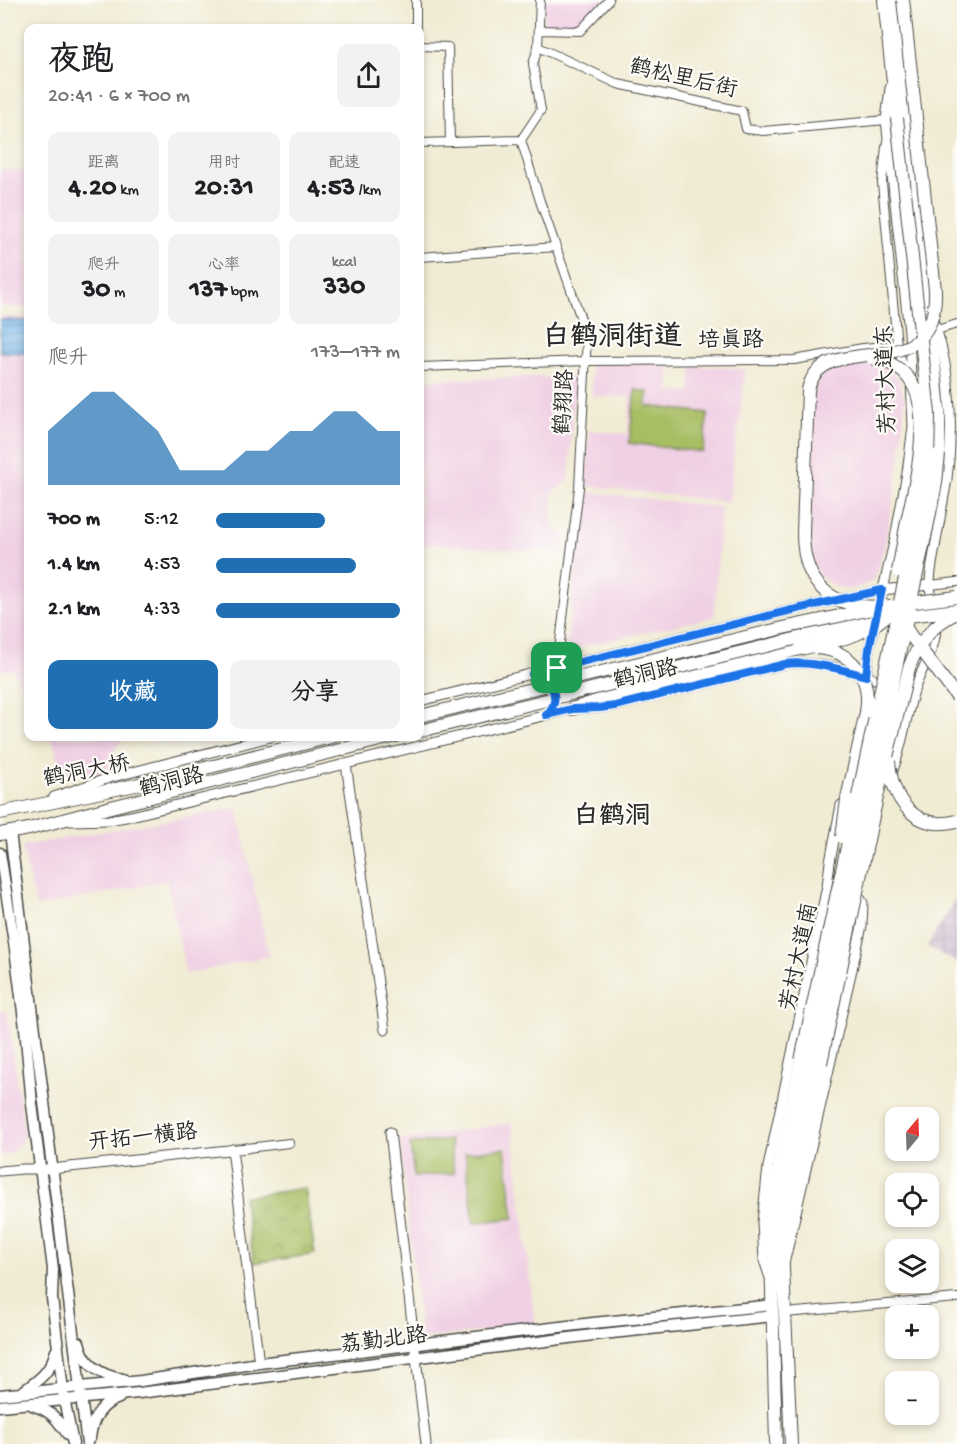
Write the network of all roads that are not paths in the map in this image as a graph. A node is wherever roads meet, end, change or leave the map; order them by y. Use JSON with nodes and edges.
{"nodes":[{"id":1,"x":416,"y":0,"type":"edge"},
{"id":2,"x":540,"y":0,"type":"edge"},
{"id":3,"x":609,"y":0,"type":"edge"},
{"id":4,"x":884,"y":0,"type":"edge"},
{"id":5,"x":893,"y":0,"type":"edge"},
{"id":6,"x":903,"y":0,"type":"edge"},
{"id":7,"x":416,"y":24,"type":"edge"},
{"id":8,"x":539,"y":30,"type":"junction"},
{"id":9,"x":424,"y":46,"type":"edge"},
{"id":10,"x":538,"y":47,"type":"junction"},
{"id":11,"x":891,"y":119,"type":"junction"},
{"id":12,"x":887,"y":137,"type":"junction"},
{"id":13,"x":521,"y":140,"type":"junction"},
{"id":14,"x":450,"y":142,"type":"junction"},
{"id":15,"x":424,"y":143,"type":"edge"},
{"id":16,"x":556,"y":247,"type":"junction"},
{"id":17,"x":424,"y":257,"type":"edge"},
{"id":18,"x":928,"y":307,"type":"junction"},
{"id":19,"x":957,"y":324,"type":"edge"},
{"id":20,"x":937,"y":330,"type":"junction"},
{"id":21,"x":897,"y":345,"type":"junction"},
{"id":22,"x":847,"y":358,"type":"junction"},
{"id":23,"x":586,"y":361,"type":"junction"},
{"id":24,"x":424,"y":367,"type":"edge"},
{"id":25,"x":912,"y":403,"type":"junction"},
{"id":26,"x":920,"y":561,"type":"junction"},
{"id":27,"x":957,"y":582,"type":"edge"},
{"id":28,"x":930,"y":585,"type":"junction"},
{"id":29,"x":903,"y":588,"type":"junction"},
{"id":30,"x":882,"y":590,"type":"junction"},
{"id":31,"x":957,"y":597,"type":"edge"},
{"id":32,"x":891,"y":606,"type":"junction"},
{"id":33,"x":957,"y":611,"type":"edge"},
{"id":34,"x":892,"y":636,"type":"junction"},
{"id":35,"x":800,"y":649,"type":"junction"},
{"id":36,"x":557,"y":668,"type":"junction"},
{"id":37,"x":532,"y":674,"type":"junction"},
{"id":38,"x":866,"y":676,"type":"junction"},
{"id":39,"x":914,"y":691,"type":"junction"},
{"id":40,"x":957,"y":698,"type":"edge"},
{"id":41,"x":424,"y":700,"type":"edge"},
{"id":42,"x":572,"y":709,"type":"junction"},
{"id":43,"x":424,"y":715,"type":"edge"},
{"id":44,"x":546,"y":715,"type":"junction"},
{"id":45,"x":424,"y":729,"type":"edge"},
{"id":46,"x":254,"y":741,"type":"edge"},
{"id":47,"x":316,"y":741,"type":"edge"},
{"id":48,"x":376,"y":741,"type":"edge"},
{"id":49,"x":888,"y":751,"type":"junction"},
{"id":50,"x":346,"y":764,"type":"junction"},
{"id":51,"x":23,"y":808,"type":"junction"},
{"id":52,"x":0,"y":813,"type":"edge"},
{"id":53,"x":57,"y":821,"type":"junction"},
{"id":54,"x":957,"y":821,"type":"edge"},
{"id":55,"x":5,"y":833,"type":"edge"},
{"id":56,"x":0,"y":853,"type":"edge"},
{"id":57,"x":851,"y":884,"type":"junction"},
{"id":58,"x":827,"y":886,"type":"junction"},
{"id":59,"x":836,"y":899,"type":"junction"},
{"id":60,"x":385,"y":1030,"type":"dead end"},
{"id":61,"x":811,"y":1061,"type":"junction"},
{"id":62,"x":390,"y":1132,"type":"dead end"},
{"id":63,"x":289,"y":1143,"type":"dead end"},
{"id":64,"x":247,"y":1148,"type":"joint"},
{"id":65,"x":232,"y":1149,"type":"junction"},
{"id":66,"x":39,"y":1169,"type":"junction"},
{"id":67,"x":51,"y":1169,"type":"junction"},
{"id":68,"x":0,"y":1171,"type":"edge"},
{"id":69,"x":784,"y":1268,"type":"junction"},
{"id":70,"x":773,"y":1290,"type":"junction"},
{"id":71,"x":52,"y":1298,"type":"junction"},
{"id":72,"x":957,"y":1298,"type":"edge"},
{"id":73,"x":68,"y":1299,"type":"junction"},
{"id":74,"x":777,"y":1311,"type":"junction"},
{"id":75,"x":414,"y":1344,"type":"junction"},
{"id":76,"x":58,"y":1347,"type":"junction"},
{"id":77,"x":416,"y":1358,"type":"junction"},
{"id":78,"x":259,"y":1363,"type":"junction"},
{"id":79,"x":80,"y":1386,"type":"junction"},
{"id":80,"x":140,"y":1387,"type":"junction"},
{"id":81,"x":21,"y":1393,"type":"junction"},
{"id":82,"x":63,"y":1394,"type":"junction"},
{"id":83,"x":0,"y":1395,"type":"edge"},
{"id":84,"x":82,"y":1398,"type":"junction"},
{"id":85,"x":29,"y":1404,"type":"junction"},
{"id":86,"x":0,"y":1406,"type":"edge"},
{"id":87,"x":73,"y":1442,"type":"edge"},
{"id":88,"x":88,"y":1444,"type":"edge"},
{"id":89,"x":426,"y":1444,"type":"edge"},
{"id":90,"x":776,"y":1444,"type":"edge"},
{"id":91,"x":791,"y":1444,"type":"edge"}],
"edges":[{"from":1,"to":7,"type":"street"},
{"from":2,"to":8,"type":"street"},
{"from":3,"to":8,"type":"street"},
{"from":4,"to":11,"type":"main road","name":"芳村大道东"},
{"from":5,"to":18,"type":"main road","name":"芳村大道东"},
{"from":6,"to":22,"type":"main road","bridge":true},
{"from":8,"to":10,"type":"street"},
{"from":9,"to":14,"type":"street"},
{"from":10,"to":11,"type":"street","name":"鹤松里后街"},
{"from":10,"to":13,"type":"street"},
{"from":11,"to":12,"type":"street","name":"芳村大道东"},
{"from":11,"to":29,"type":"main road","name":"芳村大道东","bridge":true},
{"from":12,"to":21,"type":"street"},
{"from":12,"to":25,"type":"street","name":"芳村大道东"},
{"from":13,"to":14,"type":"street"},
{"from":13,"to":16,"type":"street","name":"鹤翔路"},
{"from":14,"to":15,"type":"street"},
{"from":16,"to":17,"type":"street"},
{"from":16,"to":23,"type":"street","name":"鹤翔路"},
{"from":18,"to":20,"type":"street","name":"芳村大道东"},
{"from":18,"to":26,"type":"main road","name":"芳村大道东","bridge":true},
{"from":19,"to":20,"type":"street"},
{"from":20,"to":28,"type":"street","name":"芳村大道东"},
{"from":21,"to":23,"type":"street","name":"培真路"},
{"from":21,"to":25,"type":"street"},
{"from":22,"to":32,"type":"main road","bridge":true},
{"from":22,"to":34,"type":"main road","bridge":true},
{"from":23,"to":24,"type":"street","name":"培真路"},
{"from":23,"to":36,"type":"street","name":"鹤翔路"},
{"from":25,"to":30,"type":"street","name":"芳村大道东"},
{"from":26,"to":35,"type":"main road","bridge":true},
{"from":26,"to":61,"type":"main road","name":"芳村大道南","bridge":true},
{"from":27,"to":28,"type":"street","name":"鹤洞路"},
{"from":28,"to":30,"type":"street","name":"鹤洞路"},
{"from":28,"to":39,"type":"street","name":"芳村大道东"},
{"from":29,"to":34,"type":"main road","name":"芳村大道东","bridge":true},
{"from":29,"to":40,"type":"main road","bridge":true},
{"from":30,"to":36,"type":"street","name":"鹤洞路"},
{"from":30,"to":38,"type":"street","name":"芳村大道东"},
{"from":31,"to":32,"type":"main road","bridge":true},
{"from":32,"to":43,"type":"main road","bridge":true},
{"from":33,"to":45,"type":"main road","bridge":true},
{"from":33,"to":49,"type":"main road","bridge":true},
{"from":34,"to":59,"type":"main road","name":"芳村大道南","bridge":true},
{"from":35,"to":42,"type":"main road"},
{"from":35,"to":59,"type":"main road","bridge":true},
{"from":36,"to":37,"type":"street","name":"鹤洞路"},
{"from":37,"to":41,"type":"street","name":"鹤洞路"},
{"from":37,"to":44,"type":"street"},
{"from":38,"to":39,"type":"street","name":"鹤洞路"},
{"from":38,"to":42,"type":"street","name":"鹤洞路"},
{"from":38,"to":58,"type":"street","name":"芳村大道南"},
{"from":39,"to":57,"type":"street","name":"芳村大道南"},
{"from":42,"to":44,"type":"street","name":"鹤洞路"},
{"from":44,"to":50,"type":"street","name":"鹤洞路"},
{"from":46,"to":51,"type":"street","name":"鹤洞路"},
{"from":47,"to":51,"type":"main road","name":"鹤洞大桥"},
{"from":48,"to":53,"type":"main road","name":"鹤洞大桥"},
{"from":49,"to":54,"type":"main road","bridge":true},
{"from":49,"to":61,"type":"main road","bridge":true},
{"from":50,"to":53,"type":"street","name":"鹤洞路"},
{"from":50,"to":60,"type":"street"},
{"from":51,"to":52,"type":"main road","name":"鹤洞路"},
{"from":53,"to":55,"type":"main road","name":"鹤洞路"},
{"from":55,"to":67,"type":"main road"},
{"from":56,"to":66,"type":"main road"},
{"from":57,"to":58,"type":"street"},
{"from":57,"to":69,"type":"street","name":"芳村大道南"},
{"from":58,"to":70,"type":"street","name":"芳村大道南"},
{"from":59,"to":61,"type":"main road","name":"芳村大道南","bridge":true},
{"from":61,"to":69,"type":"main road","name":"芳村大道南"},
{"from":61,"to":70,"type":"main road","name":"芳村大道南"},
{"from":62,"to":75,"type":"street"},
{"from":63,"to":64,"type":"street","name":"开拓一横路"},
{"from":64,"to":65,"type":"street","name":"开拓一横路"},
{"from":65,"to":67,"type":"street","name":"开拓一横路"},
{"from":65,"to":78,"type":"street"},
{"from":66,"to":67,"type":"street","name":"开拓一横路"},
{"from":66,"to":68,"type":"street","name":"开拓一横路"},
{"from":66,"to":71,"type":"main road"},
{"from":67,"to":73,"type":"main road"},
{"from":69,"to":74,"type":"main road","name":"芳村大道南"},
{"from":70,"to":74,"type":"main road","name":"芳村大道南"},
{"from":71,"to":73,"type":"main road"},
{"from":71,"to":76,"type":"main road"},
{"from":72,"to":74,"type":"street"},
{"from":73,"to":79,"type":"main road"},
{"from":73,"to":80,"type":"main road"},
{"from":74,"to":75,"type":"main road","name":"荔勤北路"},
{"from":74,"to":77,"type":"main road","name":"荔勤北路"},
{"from":74,"to":90,"type":"main road","name":"芳村大道南"},
{"from":74,"to":91,"type":"main road","name":"芳村大道南"},
{"from":75,"to":77,"type":"street"},
{"from":75,"to":78,"type":"main road","name":"荔勤北路"},
{"from":76,"to":81,"type":"main road"},
{"from":76,"to":82,"type":"main road"},
{"from":77,"to":80,"type":"main road","name":"荔勤北路"},
{"from":77,"to":89,"type":"street"},
{"from":78,"to":80,"type":"main road","name":"荔勤北路"},
{"from":79,"to":80,"type":"main road","name":"荔勤北路"},
{"from":79,"to":82,"type":"main road","name":"荔勤北路"},
{"from":79,"to":84,"type":"main road"},
{"from":80,"to":84,"type":"main road","name":"荔勤北路"},
{"from":80,"to":88,"type":"main road"},
{"from":81,"to":82,"type":"main road","name":"荔勤北路"},
{"from":81,"to":83,"type":"main road","name":"荔勤北路"},
{"from":82,"to":84,"type":"main road","name":"荔勤北路"},
{"from":82,"to":85,"type":"main road","name":"荔勤北路"},
{"from":82,"to":87,"type":"main road"},
{"from":84,"to":88,"type":"main road"},
{"from":85,"to":86,"type":"main road","name":"荔勤北路"},
{"from":85,"to":87,"type":"main road"}]}
